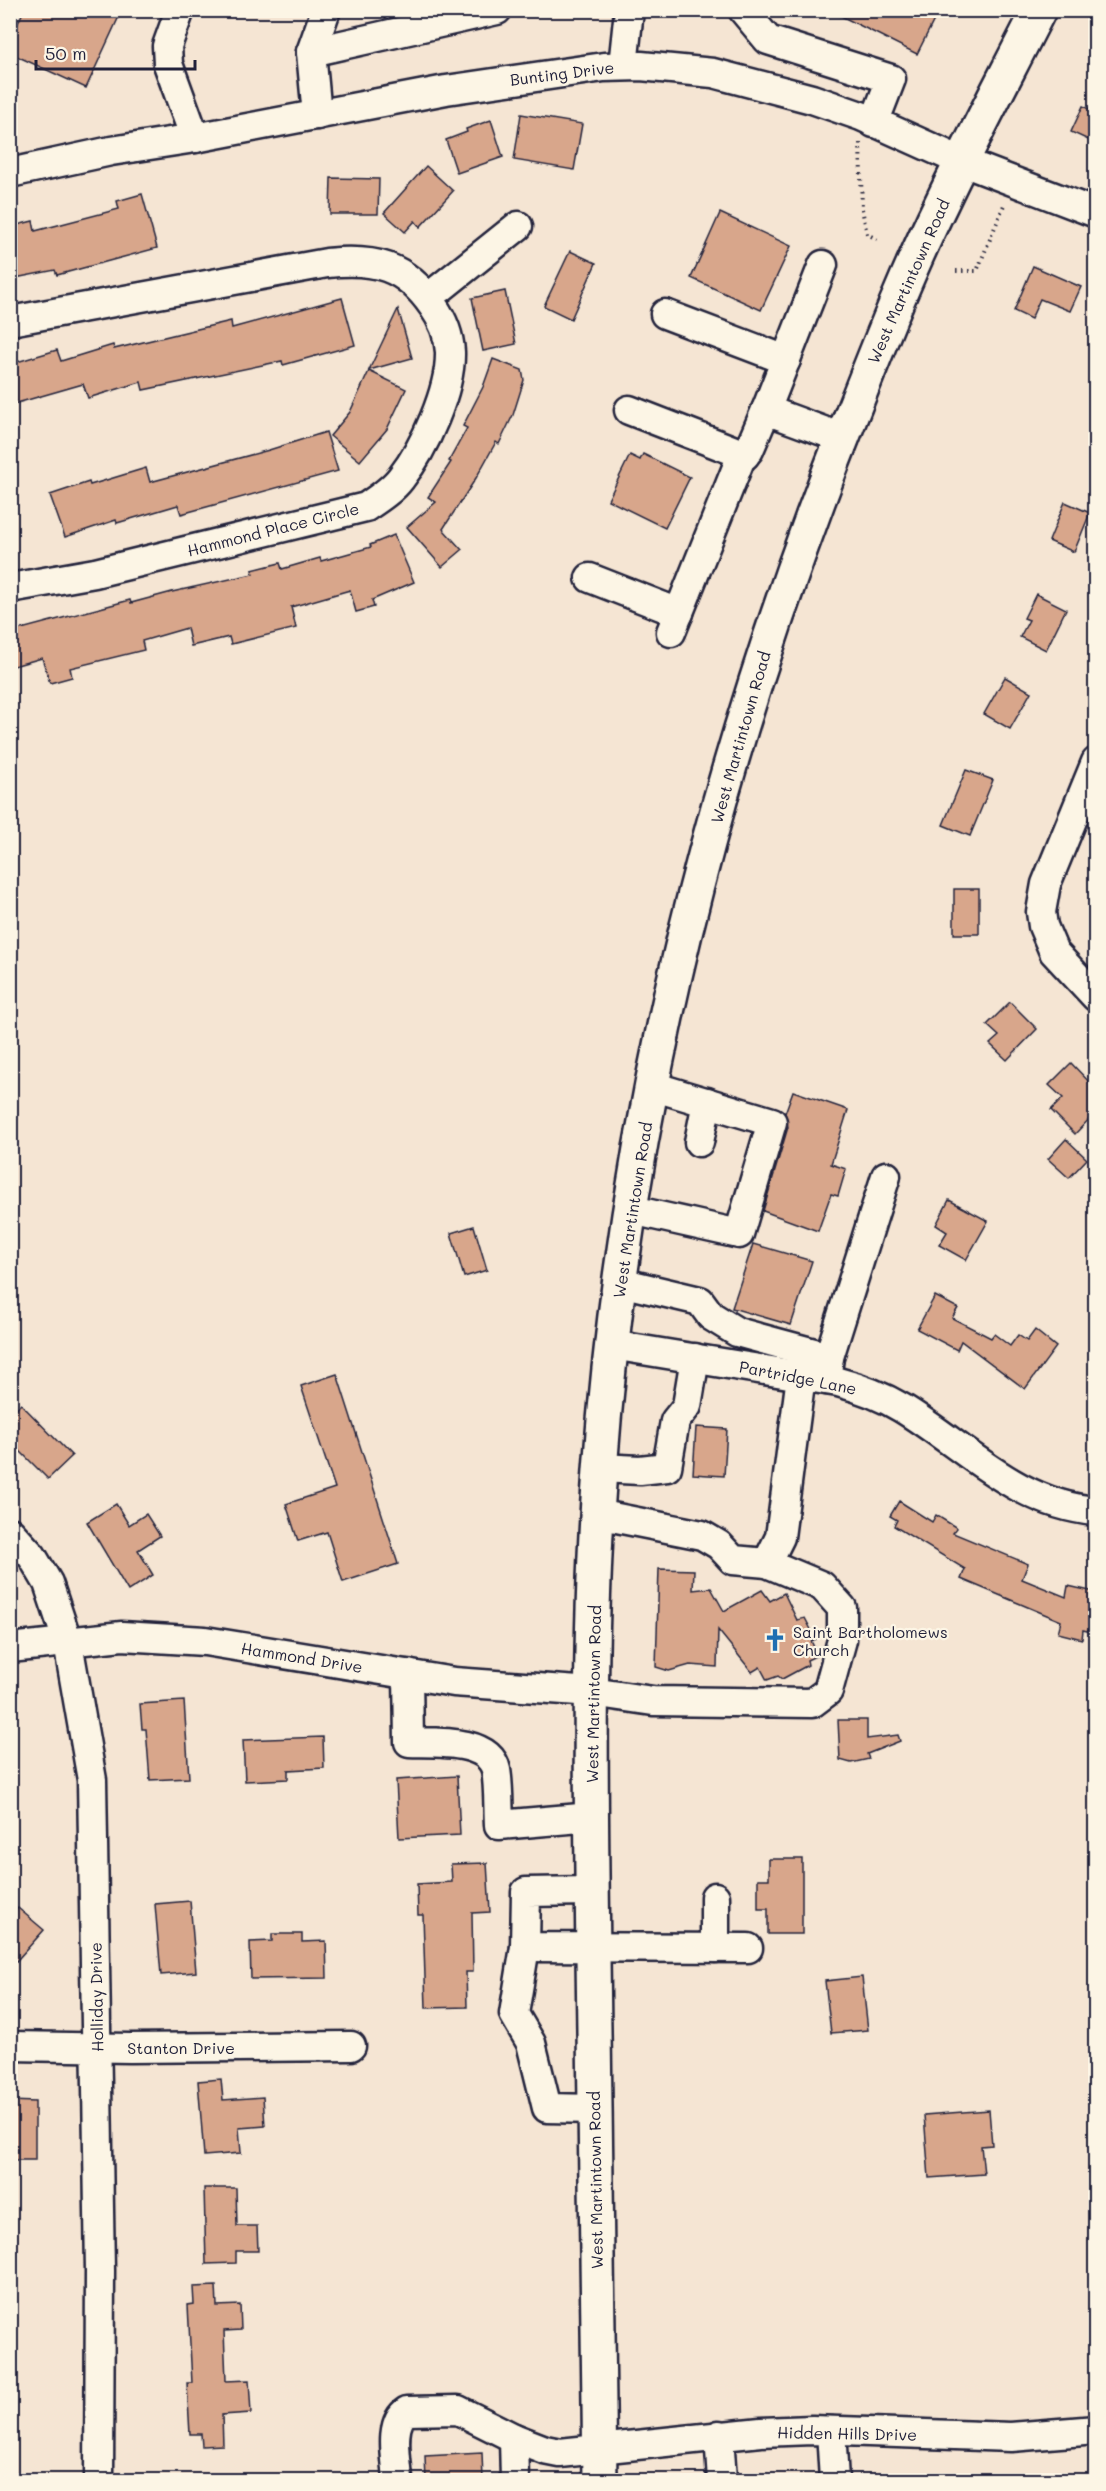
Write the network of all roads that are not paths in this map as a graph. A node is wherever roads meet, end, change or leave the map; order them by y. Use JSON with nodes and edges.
{"nodes":[{"id":1,"x":180,"y":10,"type":"edge"},
{"id":2,"x":326,"y":10,"type":"edge"},
{"id":3,"x":497,"y":10,"type":"edge"},
{"id":4,"x":629,"y":10,"type":"edge"},
{"id":5,"x":742,"y":10,"type":"edge"},
{"id":6,"x":1039,"y":10,"type":"edge"},
{"id":7,"x":396,"y":22,"type":"edge"},
{"id":8,"x":311,"y":52,"type":"junction"},
{"id":9,"x":623,"y":66,"type":"junction"},
{"id":10,"x":317,"y":115,"type":"junction"},
{"id":11,"x":867,"y":131,"type":"junction"},
{"id":12,"x":195,"y":138,"type":"junction"},
{"id":13,"x":963,"y":162,"type":"junction"},
{"id":14,"x":10,"y":172,"type":"edge"},
{"id":15,"x":1095,"y":213,"type":"edge"},
{"id":16,"x":519,"y":226,"type":"dead end"},
{"id":17,"x":823,"y":265,"type":"dead end"},
{"id":18,"x":428,"y":298,"type":"junction"},
{"id":19,"x":665,"y":314,"type":"dead end"},
{"id":20,"x":10,"y":321,"type":"edge"},
{"id":21,"x":786,"y":360,"type":"junction"},
{"id":22,"x":629,"y":410,"type":"dead end"},
{"id":23,"x":766,"y":410,"type":"junction"},
{"id":24,"x":842,"y":438,"type":"junction"},
{"id":25,"x":745,"y":455,"type":"junction"},
{"id":26,"x":590,"y":578,"type":"dead end"},
{"id":27,"x":10,"y":588,"type":"edge"},
{"id":28,"x":1095,"y":762,"type":"edge"},
{"id":29,"x":1095,"y":997,"type":"edge"},
{"id":30,"x":652,"y":1086,"type":"junction"},
{"id":31,"x":707,"y":1102,"type":"junction"},
{"id":32,"x":699,"y":1142,"type":"dead end"},
{"id":33,"x":886,"y":1176,"type":"dead end"},
{"id":34,"x":632,"y":1210,"type":"junction"},
{"id":35,"x":620,"y":1282,"type":"junction"},
{"id":36,"x":612,"y":1345,"type":"junction"},
{"id":37,"x":695,"y":1359,"type":"junction"},
{"id":38,"x":819,"y":1371,"type":"junction"},
{"id":39,"x":600,"y":1467,"type":"junction"},
{"id":40,"x":1095,"y":1511,"type":"edge"},
{"id":41,"x":597,"y":1514,"type":"junction"},
{"id":42,"x":10,"y":1532,"type":"edge"},
{"id":43,"x":767,"y":1563,"type":"junction"},
{"id":44,"x":69,"y":1643,"type":"junction"},
{"id":45,"x":10,"y":1648,"type":"edge"},
{"id":46,"x":408,"y":1674,"type":"junction"},
{"id":47,"x":592,"y":1692,"type":"junction"},
{"id":48,"x":592,"y":1817,"type":"junction"},
{"id":49,"x":592,"y":1891,"type":"junction"},
{"id":50,"x":715,"y":1897,"type":"dead end"},
{"id":51,"x":525,"y":1947,"type":"junction"},
{"id":52,"x":592,"y":1947,"type":"junction"},
{"id":53,"x":715,"y":1948,"type":"junction"},
{"id":54,"x":748,"y":1948,"type":"dead end"},
{"id":55,"x":10,"y":2046,"type":"edge"},
{"id":56,"x":351,"y":2046,"type":"dead end"},
{"id":57,"x":97,"y":2047,"type":"junction"},
{"id":58,"x":595,"y":2109,"type":"junction"},
{"id":59,"x":1095,"y":2430,"type":"edge"},
{"id":60,"x":831,"y":2431,"type":"junction"},
{"id":61,"x":719,"y":2435,"type":"junction"},
{"id":62,"x":514,"y":2438,"type":"junction"},
{"id":63,"x":600,"y":2465,"type":"edge"},
{"id":64,"x":99,"y":2481,"type":"edge"},
{"id":65,"x":398,"y":2481,"type":"edge"},
{"id":66,"x":515,"y":2481,"type":"edge"},
{"id":67,"x":722,"y":2481,"type":"edge"},
{"id":68,"x":834,"y":2481,"type":"edge"}],
"edges":[{"from":1,"to":12,"type":"street"},
{"from":2,"to":8,"type":"street"},
{"from":3,"to":7,"type":"street"},
{"from":4,"to":9,"type":"street"},
{"from":5,"to":11,"type":"street"},
{"from":6,"to":13,"type":"main road","name":"West Martintown Road"},
{"from":7,"to":8,"type":"street"},
{"from":8,"to":10,"type":"street"},
{"from":9,"to":10,"type":"street","name":"Bunting Drive"},
{"from":9,"to":11,"type":"street","name":"Bunting Drive"},
{"from":10,"to":12,"type":"street","name":"Bunting Drive"},
{"from":11,"to":13,"type":"street","name":"Bunting Drive"},
{"from":12,"to":14,"type":"street","name":"Bunting Drive"},
{"from":13,"to":15,"type":"street","name":"Bunting Drive"},
{"from":13,"to":24,"type":"main road","name":"West Martintown Road"},
{"from":16,"to":18,"type":"street"},
{"from":17,"to":21,"type":"street"},
{"from":18,"to":20,"type":"street","name":"Hammond Place Circle"},
{"from":18,"to":27,"type":"street","name":"Hammond Place Circle"},
{"from":19,"to":21,"type":"street"},
{"from":21,"to":23,"type":"street"},
{"from":22,"to":25,"type":"street"},
{"from":23,"to":24,"type":"street"},
{"from":23,"to":25,"type":"street"},
{"from":24,"to":30,"type":"main road","name":"West Martintown Road"},
{"from":25,"to":26,"type":"street"},
{"from":28,"to":29,"type":"street"},
{"from":30,"to":31,"type":"street"},
{"from":30,"to":34,"type":"main road","name":"West Martintown Road"},
{"from":31,"to":32,"type":"street"},
{"from":31,"to":34,"type":"street"},
{"from":33,"to":38,"type":"street"},
{"from":34,"to":35,"type":"main road","name":"West Martintown Road"},
{"from":35,"to":36,"type":"main road","name":"West Martintown Road"},
{"from":35,"to":38,"type":"street"},
{"from":36,"to":37,"type":"street","name":"Partridge Lane"},
{"from":36,"to":39,"type":"main road","name":"West Martintown Road"},
{"from":37,"to":38,"type":"street","name":"Partridge Lane"},
{"from":37,"to":39,"type":"street"},
{"from":38,"to":40,"type":"street","name":"Partridge Lane"},
{"from":38,"to":43,"type":"street"},
{"from":39,"to":41,"type":"main road","name":"West Martintown Road"},
{"from":41,"to":43,"type":"street","name":"Hammond Drive"},
{"from":41,"to":47,"type":"main road","name":"West Martintown Road"},
{"from":42,"to":44,"type":"street","name":"Holliday Drive"},
{"from":43,"to":47,"type":"street","name":"Hammond Drive"},
{"from":44,"to":45,"type":"street","name":"Hammond Drive"},
{"from":44,"to":46,"type":"street","name":"Hammond Drive"},
{"from":44,"to":57,"type":"street","name":"Holliday Drive"},
{"from":46,"to":47,"type":"street","name":"Hammond Drive"},
{"from":46,"to":48,"type":"street"},
{"from":47,"to":48,"type":"main road","name":"West Martintown Road"},
{"from":48,"to":49,"type":"main road","name":"West Martintown Road"},
{"from":49,"to":51,"type":"street"},
{"from":49,"to":52,"type":"main road","name":"West Martintown Road"},
{"from":50,"to":53,"type":"street"},
{"from":51,"to":52,"type":"street"},
{"from":51,"to":58,"type":"street"},
{"from":52,"to":53,"type":"street"},
{"from":52,"to":58,"type":"main road","name":"West Martintown Road"},
{"from":53,"to":54,"type":"street"},
{"from":55,"to":57,"type":"street","name":"Stanton Drive"},
{"from":56,"to":57,"type":"street","name":"Stanton Drive"},
{"from":57,"to":64,"type":"street","name":"Holliday Drive"},
{"from":58,"to":63,"type":"main road","name":"West Martintown Road"},
{"from":59,"to":60,"type":"street","name":"Hidden Hills Drive"},
{"from":60,"to":61,"type":"street","name":"Hidden Hills Drive"},
{"from":60,"to":68,"type":"street"},
{"from":61,"to":63,"type":"street","name":"Hidden Hills Drive"},
{"from":61,"to":67,"type":"street"},
{"from":62,"to":63,"type":"street","name":"Hidden Hills Drive"},
{"from":62,"to":65,"type":"street","name":"Hidden Hills Drive"},
{"from":62,"to":66,"type":"street"}]}
